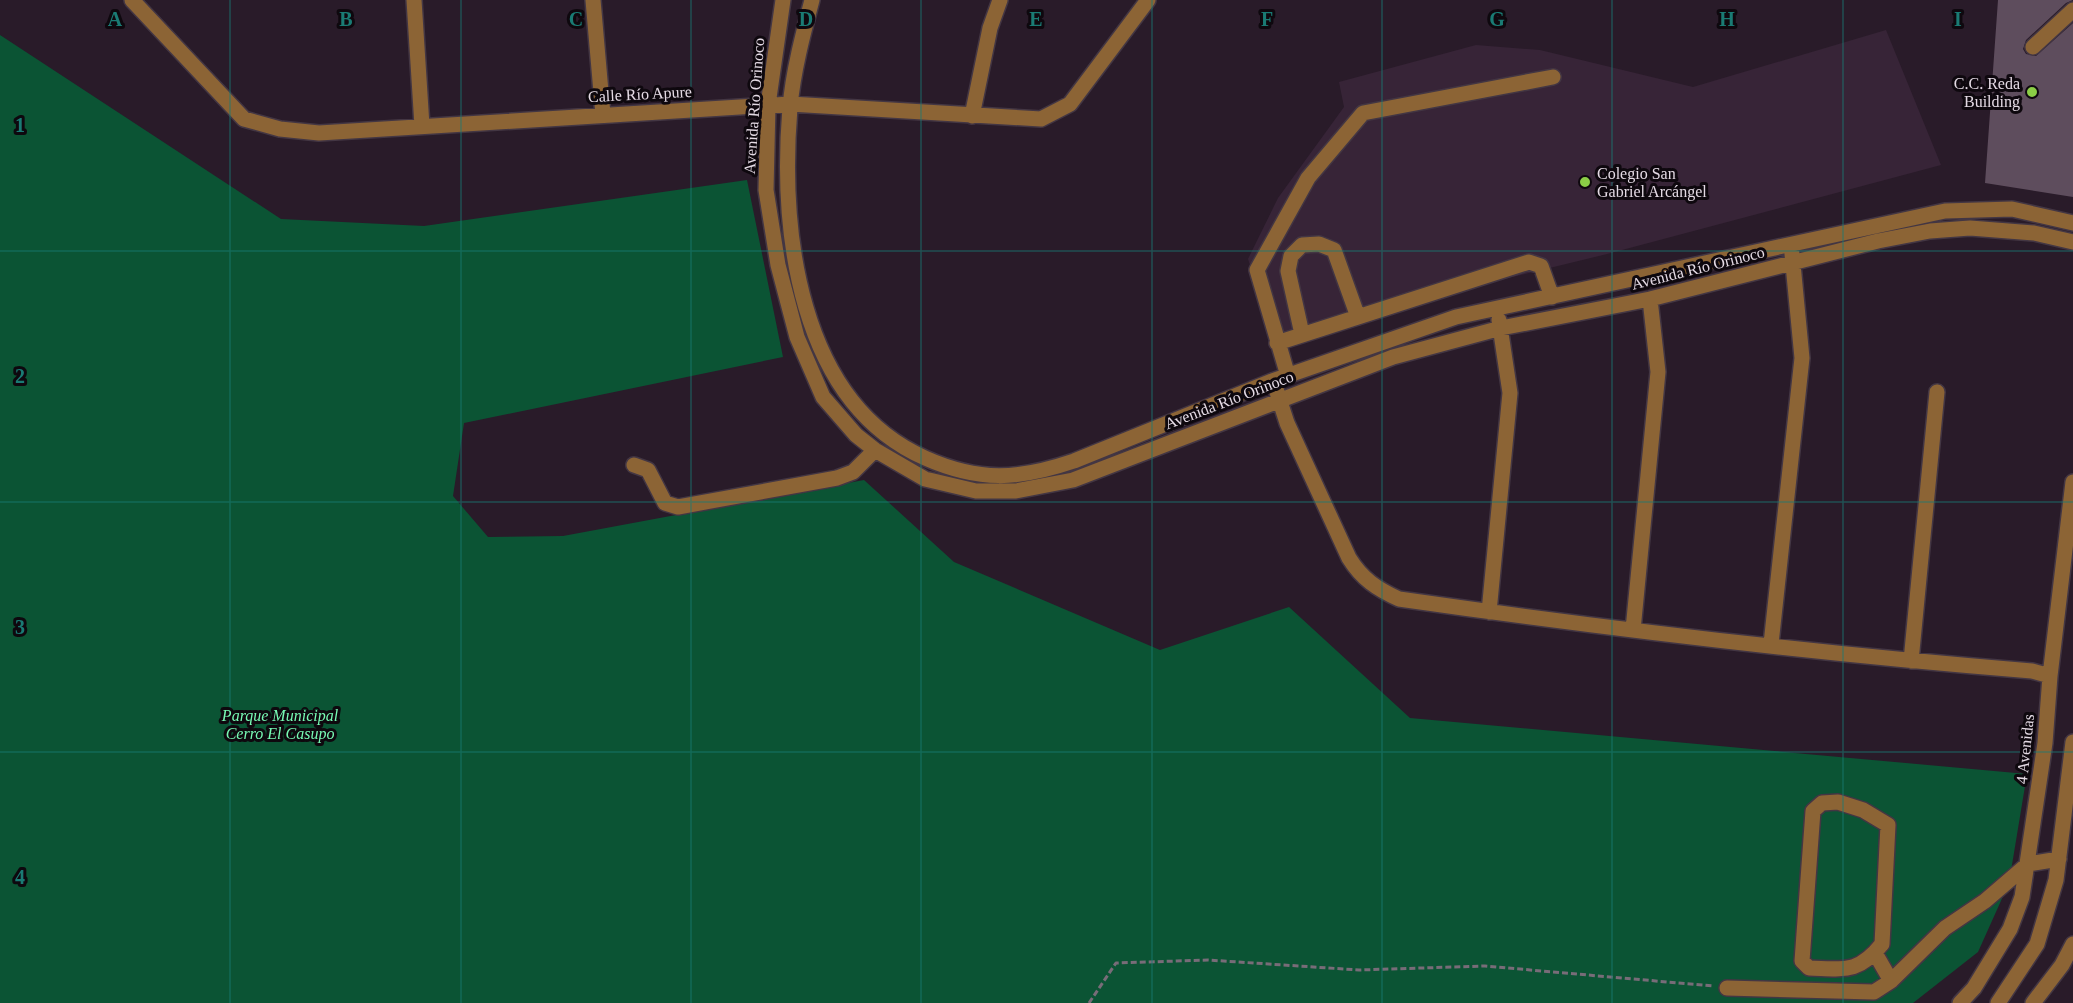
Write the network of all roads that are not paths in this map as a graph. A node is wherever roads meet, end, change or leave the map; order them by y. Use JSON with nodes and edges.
{"nodes":[{"id":1,"x":132,"y":0,"type":"edge"},
{"id":2,"x":414,"y":0,"type":"edge"},
{"id":3,"x":593,"y":0,"type":"edge"},
{"id":4,"x":783,"y":0,"type":"edge"},
{"id":5,"x":812,"y":0,"type":"edge"},
{"id":6,"x":1000,"y":0,"type":"edge"},
{"id":7,"x":1148,"y":0,"type":"edge"},
{"id":8,"x":2073,"y":10,"type":"edge"},
{"id":9,"x":2033,"y":47,"type":"dead end"},
{"id":10,"x":1553,"y":77,"type":"dead end"},
{"id":11,"x":790,"y":104,"type":"junction"},
{"id":12,"x":768,"y":105,"type":"junction"},
{"id":13,"x":603,"y":115,"type":"junction"},
{"id":14,"x":972,"y":116,"type":"junction"},
{"id":15,"x":422,"y":126,"type":"junction"},
{"id":16,"x":2073,"y":223,"type":"edge"},
{"id":17,"x":2073,"y":242,"type":"edge"},
{"id":18,"x":1790,"y":245,"type":"junction"},
{"id":19,"x":1794,"y":263,"type":"junction"},
{"id":20,"x":1552,"y":297,"type":"junction"},
{"id":21,"x":1650,"y":299,"type":"junction"},
{"id":22,"x":1495,"y":308,"type":"junction"},
{"id":23,"x":1358,"y":317,"type":"junction"},
{"id":24,"x":1501,"y":328,"type":"junction"},
{"id":25,"x":1302,"y":334,"type":"junction"},
{"id":26,"x":1277,"y":343,"type":"junction"},
{"id":27,"x":829,"y":366,"type":"junction"},
{"id":28,"x":812,"y":374,"type":"junction"},
{"id":29,"x":1288,"y":376,"type":"junction"},
{"id":30,"x":1272,"y":381,"type":"junction"},
{"id":31,"x":1938,"y":392,"type":"dead end"},
{"id":32,"x":1279,"y":399,"type":"junction"},
{"id":33,"x":875,"y":450,"type":"junction"},
{"id":34,"x":634,"y":465,"type":"dead end"},
{"id":35,"x":1047,"y":470,"type":"junction"},
{"id":36,"x":2073,"y":482,"type":"edge"},
{"id":37,"x":1050,"y":486,"type":"junction"},
{"id":38,"x":1489,"y":612,"type":"junction"},
{"id":39,"x":1633,"y":630,"type":"junction"},
{"id":40,"x":1771,"y":644,"type":"junction"},
{"id":41,"x":1911,"y":661,"type":"junction"},
{"id":42,"x":2050,"y":676,"type":"junction"},
{"id":43,"x":2073,"y":742,"type":"edge"},
{"id":44,"x":2059,"y":860,"type":"junction"},
{"id":45,"x":2028,"y":864,"type":"junction"},
{"id":46,"x":2073,"y":944,"type":"edge"},
{"id":47,"x":1875,"y":953,"type":"junction"},
{"id":48,"x":1891,"y":981,"type":"junction"},
{"id":49,"x":1733,"y":993,"type":"edge"},
{"id":50,"x":1960,"y":1003,"type":"edge"},
{"id":51,"x":1998,"y":1003,"type":"edge"},
{"id":52,"x":2033,"y":1003,"type":"edge"}],
"edges":[{"from":1,"to":15,"type":"street","name":"Calle Río Apure"},
{"from":2,"to":15,"type":"street"},
{"from":3,"to":13,"type":"street"},
{"from":4,"to":12,"type":"street","name":"Avenida Río Orinoco"},
{"from":5,"to":11,"type":"street","name":"Avenida Río Orinoco"},
{"from":6,"to":14,"type":"street"},
{"from":7,"to":14,"type":"street","name":"Calle Río Apure"},
{"from":8,"to":9,"type":"street"},
{"from":10,"to":26,"type":"street"},
{"from":11,"to":12,"type":"street","name":"Calle Río Apure"},
{"from":11,"to":14,"type":"street","name":"Calle Río Apure"},
{"from":11,"to":27,"type":"street","name":"Avenida Río Orinoco"},
{"from":12,"to":13,"type":"street","name":"Calle Río Apure"},
{"from":12,"to":28,"type":"street","name":"Avenida Río Orinoco"},
{"from":13,"to":15,"type":"street","name":"Calle Río Apure"},
{"from":16,"to":18,"type":"street","name":"Avenida Río Orinoco"},
{"from":17,"to":19,"type":"street","name":"Avenida Río Orinoco"},
{"from":18,"to":19,"type":"street"},
{"from":18,"to":20,"type":"street","name":"Avenida Río Orinoco"},
{"from":19,"to":21,"type":"street","name":"Avenida Río Orinoco"},
{"from":19,"to":40,"type":"street"},
{"from":20,"to":22,"type":"street","name":"Avenida Río Orinoco"},
{"from":20,"to":23,"type":"street"},
{"from":21,"to":24,"type":"street","name":"Avenida Río Orinoco"},
{"from":21,"to":39,"type":"street"},
{"from":22,"to":24,"type":"street"},
{"from":22,"to":29,"type":"street","name":"Avenida Río Orinoco"},
{"from":23,"to":25,"type":"street"},
{"from":23,"to":25,"type":"street"},
{"from":24,"to":32,"type":"street","name":"Avenida Río Orinoco"},
{"from":24,"to":38,"type":"street"},
{"from":25,"to":26,"type":"street"},
{"from":26,"to":29,"type":"street"},
{"from":27,"to":28,"type":"street"},
{"from":27,"to":35,"type":"street","name":"Avenida Río Orinoco"},
{"from":28,"to":33,"type":"street","name":"Avenida Río Orinoco"},
{"from":29,"to":30,"type":"street","name":"Avenida Río Orinoco"},
{"from":30,"to":32,"type":"street"},
{"from":30,"to":35,"type":"street","name":"Avenida Río Orinoco"},
{"from":31,"to":41,"type":"street"},
{"from":32,"to":37,"type":"street","name":"Avenida Río Orinoco"},
{"from":32,"to":38,"type":"street"},
{"from":33,"to":34,"type":"street"},
{"from":33,"to":37,"type":"street","name":"Avenida Río Orinoco"},
{"from":35,"to":37,"type":"street"},
{"from":36,"to":42,"type":"street","name":"4 Avenidas"},
{"from":38,"to":39,"type":"street"},
{"from":39,"to":40,"type":"street"},
{"from":40,"to":41,"type":"street"},
{"from":41,"to":42,"type":"street"},
{"from":42,"to":45,"type":"street","name":"4 Avenidas"},
{"from":43,"to":44,"type":"street"},
{"from":44,"to":45,"type":"street"},
{"from":44,"to":51,"type":"street"},
{"from":45,"to":48,"type":"street"},
{"from":45,"to":50,"type":"street","name":"4 Avenidas"},
{"from":46,"to":52,"type":"street"},
{"from":47,"to":47,"type":"street"},
{"from":47,"to":48,"type":"street"},
{"from":48,"to":49,"type":"street"}]}
